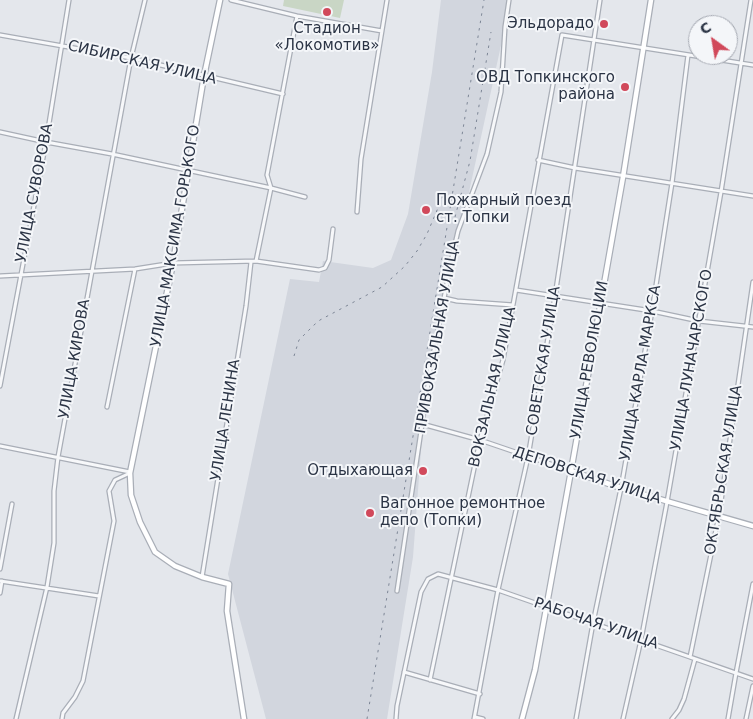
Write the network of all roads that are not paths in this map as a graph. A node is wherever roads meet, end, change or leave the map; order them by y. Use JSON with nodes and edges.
{"nodes":[{"id":1,"x":70,"y":0,"type":"edge"},
{"id":2,"x":145,"y":0,"type":"edge"},
{"id":3,"x":220,"y":0,"type":"edge"},
{"id":4,"x":231,"y":0,"type":"edge"},
{"id":5,"x":387,"y":0,"type":"edge"},
{"id":6,"x":509,"y":0,"type":"edge"},
{"id":7,"x":600,"y":0,"type":"edge"},
{"id":8,"x":651,"y":0,"type":"edge"},
{"id":9,"x":751,"y":0,"type":"edge"},
{"id":10,"x":297,"y":16,"type":"junction"},
{"id":11,"x":382,"y":31,"type":"junction"},
{"id":12,"x":0,"y":35,"type":"edge"},
{"id":13,"x":595,"y":40,"type":"junction"},
{"id":14,"x":61,"y":45,"type":"junction"},
{"id":15,"x":644,"y":48,"type":"junction"},
{"id":16,"x":688,"y":55,"type":"joint"},
{"id":17,"x":130,"y":58,"type":"junction"},
{"id":18,"x":738,"y":63,"type":"edge"},
{"id":19,"x":742,"y":64,"type":"junction"},
{"id":20,"x":753,"y":65,"type":"edge"},
{"id":21,"x":204,"y":76,"type":"junction"},
{"id":22,"x":283,"y":94,"type":"junction"},
{"id":23,"x":0,"y":132,"type":"edge"},
{"id":24,"x":46,"y":142,"type":"junction"},
{"id":25,"x":112,"y":154,"type":"junction"},
{"id":26,"x":538,"y":160,"type":"junction"},
{"id":27,"x":575,"y":168,"type":"junction"},
{"id":28,"x":189,"y":171,"type":"junction"},
{"id":29,"x":623,"y":177,"type":"junction"},
{"id":30,"x":672,"y":183,"type":"junction"},
{"id":31,"x":271,"y":188,"type":"junction"},
{"id":32,"x":721,"y":192,"type":"junction"},
{"id":33,"x":753,"y":196,"type":"edge"},
{"id":34,"x":305,"y":197,"type":"dead end"},
{"id":35,"x":357,"y":212,"type":"dead end"},
{"id":36,"x":333,"y":229,"type":"dead end"},
{"id":37,"x":256,"y":261,"type":"junction"},
{"id":38,"x":251,"y":262,"type":"junction"},
{"id":39,"x":173,"y":264,"type":"junction"},
{"id":40,"x":135,"y":269,"type":"junction"},
{"id":41,"x":90,"y":271,"type":"junction"},
{"id":42,"x":20,"y":274,"type":"junction"},
{"id":43,"x":0,"y":276,"type":"edge"},
{"id":44,"x":753,"y":282,"type":"edge"},
{"id":45,"x":516,"y":290,"type":"junction"},
{"id":46,"x":555,"y":296,"type":"junction"},
{"id":47,"x":444,"y":298,"type":"junction"},
{"id":48,"x":600,"y":303,"type":"junction"},
{"id":49,"x":513,"y":305,"type":"junction"},
{"id":50,"x":652,"y":311,"type":"junction"},
{"id":51,"x":699,"y":321,"type":"junction"},
{"id":52,"x":746,"y":326,"type":"junction"},
{"id":53,"x":753,"y":327,"type":"edge"},
{"id":54,"x":0,"y":386,"type":"edge"},
{"id":55,"x":107,"y":406,"type":"dead end"},
{"id":56,"x":422,"y":424,"type":"junction"},
{"id":57,"x":480,"y":440,"type":"junction"},
{"id":58,"x":0,"y":446,"type":"edge"},
{"id":59,"x":58,"y":457,"type":"junction"},
{"id":60,"x":528,"y":457,"type":"junction"},
{"id":61,"x":571,"y":471,"type":"junction"},
{"id":62,"x":130,"y":473,"type":"junction"},
{"id":63,"x":621,"y":488,"type":"junction"},
{"id":64,"x":668,"y":502,"type":"junction"},
{"id":65,"x":12,"y":504,"type":"dead end"},
{"id":66,"x":719,"y":515,"type":"junction"},
{"id":67,"x":753,"y":526,"type":"edge"},
{"id":68,"x":0,"y":569,"type":"edge"},
{"id":69,"x":202,"y":577,"type":"junction"},
{"id":70,"x":450,"y":577,"type":"junction"},
{"id":71,"x":1,"y":581,"type":"edge"},
{"id":72,"x":753,"y":584,"type":"edge"},
{"id":73,"x":47,"y":587,"type":"junction"},
{"id":74,"x":498,"y":590,"type":"junction"},
{"id":75,"x":397,"y":591,"type":"dead end"},
{"id":76,"x":0,"y":593,"type":"edge"},
{"id":77,"x":99,"y":596,"type":"junction"},
{"id":78,"x":546,"y":607,"type":"junction"},
{"id":79,"x":593,"y":623,"type":"junction"},
{"id":80,"x":641,"y":640,"type":"junction"},
{"id":81,"x":690,"y":657,"type":"junction"},
{"id":82,"x":695,"y":658,"type":"junction"},
{"id":83,"x":404,"y":672,"type":"junction"},
{"id":84,"x":736,"y":672,"type":"junction"},
{"id":85,"x":753,"y":679,"type":"edge"},
{"id":86,"x":430,"y":680,"type":"junction"},
{"id":87,"x":753,"y":686,"type":"edge"},
{"id":88,"x":480,"y":694,"type":"junction"},
{"id":89,"x":475,"y":718,"type":"edge"},
{"id":90,"x":16,"y":719,"type":"edge"},
{"id":91,"x":62,"y":719,"type":"edge"},
{"id":92,"x":244,"y":719,"type":"edge"},
{"id":93,"x":396,"y":719,"type":"edge"},
{"id":94,"x":483,"y":719,"type":"edge"},
{"id":95,"x":522,"y":719,"type":"edge"},
{"id":96,"x":576,"y":719,"type":"edge"},
{"id":97,"x":623,"y":719,"type":"edge"},
{"id":98,"x":672,"y":719,"type":"edge"},
{"id":99,"x":728,"y":719,"type":"edge"},
{"id":100,"x":746,"y":719,"type":"edge"}],
"edges":[{"from":1,"to":14,"type":"street","name":"УЛИЦА СУВОРОВА"},
{"from":2,"to":17,"type":"street","name":"УЛИЦА КИРОВА"},
{"from":3,"to":21,"type":"street","name":"УЛИЦА МАКСИМА ГОРЬКОГО"},
{"from":4,"to":10,"type":"street"},
{"from":5,"to":11,"type":"street"},
{"from":6,"to":47,"type":"street","name":"ПРИВОКЗАЛЬНАЯ УЛИЦА"},
{"from":7,"to":13,"type":"street","name":"СОВЕТСКАЯ УЛИЦА"},
{"from":8,"to":15,"type":"street","name":"УЛИЦА РЕВОЛЮЦИИ"},
{"from":9,"to":19,"type":"street","name":"УЛИЦА ЛУНАЧАРСКОГО"},
{"from":10,"to":11,"type":"street"},
{"from":10,"to":22,"type":"street"},
{"from":11,"to":35,"type":"street"},
{"from":12,"to":14,"type":"street","name":"СИБИРСКАЯ УЛИЦА"},
{"from":13,"to":15,"type":"street"},
{"from":13,"to":26,"type":"street","name":"ВОКЗАЛЬНАЯ УЛИЦА"},
{"from":13,"to":27,"type":"street","name":"СОВЕТСКАЯ УЛИЦА"},
{"from":14,"to":17,"type":"street","name":"СИБИРСКАЯ УЛИЦА"},
{"from":14,"to":24,"type":"street","name":"УЛИЦА СУВОРОВА"},
{"from":15,"to":16,"type":"street"},
{"from":15,"to":29,"type":"street","name":"УЛИЦА РЕВОЛЮЦИИ"},
{"from":16,"to":30,"type":"street","name":"УЛИЦА КАРЛА МАРКСА"},
{"from":17,"to":21,"type":"street","name":"СИБИРСКАЯ УЛИЦА"},
{"from":17,"to":25,"type":"street","name":"УЛИЦА КИРОВА"},
{"from":18,"to":19,"type":"street"},
{"from":19,"to":20,"type":"street"},
{"from":19,"to":32,"type":"street","name":"УЛИЦА ЛУНАЧАРСКОГО"},
{"from":21,"to":22,"type":"street","name":"СИБИРСКАЯ УЛИЦА"},
{"from":21,"to":28,"type":"street","name":"УЛИЦА МАКСИМА ГОРЬКОГО"},
{"from":22,"to":31,"type":"street"},
{"from":23,"to":24,"type":"street"},
{"from":24,"to":25,"type":"street"},
{"from":24,"to":42,"type":"street","name":"УЛИЦА СУВОРОВА"},
{"from":25,"to":28,"type":"street"},
{"from":25,"to":41,"type":"street","name":"УЛИЦА КИРОВА"},
{"from":26,"to":27,"type":"street"},
{"from":26,"to":45,"type":"street","name":"ВОКЗАЛЬНАЯ УЛИЦА"},
{"from":27,"to":29,"type":"street"},
{"from":27,"to":46,"type":"street","name":"СОВЕТСКАЯ УЛИЦА"},
{"from":28,"to":31,"type":"street"},
{"from":28,"to":39,"type":"street","name":"УЛИЦА МАКСИМА ГОРЬКОГО"},
{"from":29,"to":30,"type":"street"},
{"from":29,"to":48,"type":"street","name":"УЛИЦА РЕВОЛЮЦИИ"},
{"from":30,"to":32,"type":"street"},
{"from":30,"to":50,"type":"street","name":"УЛИЦА КАРЛА МАРКСА"},
{"from":31,"to":34,"type":"street"},
{"from":31,"to":37,"type":"street"},
{"from":32,"to":33,"type":"street"},
{"from":32,"to":51,"type":"street","name":"УЛИЦА ЛУНАЧАРСКОГО"},
{"from":36,"to":37,"type":"street"},
{"from":37,"to":38,"type":"street"},
{"from":38,"to":39,"type":"street"},
{"from":38,"to":69,"type":"street","name":"УЛИЦА ЛЕНИНА"},
{"from":39,"to":40,"type":"street"},
{"from":39,"to":62,"type":"street","name":"УЛИЦА МАКСИМА ГОРЬКОГО"},
{"from":40,"to":41,"type":"street"},
{"from":40,"to":55,"type":"street"},
{"from":41,"to":42,"type":"street"},
{"from":41,"to":59,"type":"street","name":"УЛИЦА КИРОВА"},
{"from":42,"to":43,"type":"street"},
{"from":42,"to":54,"type":"street","name":"УЛИЦА СУВОРОВА"},
{"from":44,"to":52,"type":"street","name":"ОКТЯБРЬСКАЯ УЛИЦА"},
{"from":45,"to":46,"type":"street"},
{"from":45,"to":49,"type":"street","name":"ВОКЗАЛЬНАЯ УЛИЦА"},
{"from":46,"to":48,"type":"street"},
{"from":46,"to":60,"type":"street","name":"СОВЕТСКАЯ УЛИЦА"},
{"from":47,"to":49,"type":"street"},
{"from":47,"to":56,"type":"street","name":"ПРИВОКЗАЛЬНАЯ УЛИЦА"},
{"from":48,"to":50,"type":"street"},
{"from":48,"to":61,"type":"street","name":"УЛИЦА РЕВОЛЮЦИИ"},
{"from":49,"to":57,"type":"street","name":"ВОКЗАЛЬНАЯ УЛИЦА"},
{"from":50,"to":51,"type":"street"},
{"from":50,"to":63,"type":"street","name":"УЛИЦА КАРЛА МАРКСА"},
{"from":51,"to":52,"type":"street"},
{"from":51,"to":64,"type":"street","name":"УЛИЦА ЛУНАЧАРСКОГО"},
{"from":52,"to":53,"type":"street"},
{"from":52,"to":66,"type":"street","name":"ОКТЯБРЬСКАЯ УЛИЦА"},
{"from":56,"to":57,"type":"street","name":"ДЕПОВСКАЯ УЛИЦА"},
{"from":56,"to":75,"type":"street","name":"ПРИВОКЗАЛЬНАЯ УЛИЦА"},
{"from":57,"to":60,"type":"street","name":"ДЕПОВСКАЯ УЛИЦА"},
{"from":57,"to":70,"type":"street","name":"ВОКЗАЛЬНАЯ УЛИЦА"},
{"from":58,"to":59,"type":"street"},
{"from":59,"to":62,"type":"street"},
{"from":59,"to":73,"type":"street","name":"УЛИЦА КИРОВА"},
{"from":60,"to":61,"type":"street","name":"ДЕПОВСКАЯ УЛИЦА"},
{"from":60,"to":74,"type":"street","name":"СОВЕТСКАЯ УЛИЦА"},
{"from":61,"to":63,"type":"street","name":"ДЕПОВСКАЯ УЛИЦА"},
{"from":61,"to":78,"type":"street","name":"УЛИЦА РЕВОЛЮЦИИ"},
{"from":62,"to":69,"type":"street","name":"УЛИЦА МАКСИМА ГОРЬКОГО"},
{"from":62,"to":77,"type":"street"},
{"from":63,"to":64,"type":"street","name":"ДЕПОВСКАЯ УЛИЦА"},
{"from":63,"to":79,"type":"street","name":"УЛИЦА КАРЛА МАРКСА"},
{"from":64,"to":66,"type":"street","name":"ДЕПОВСКАЯ УЛИЦА"},
{"from":64,"to":80,"type":"street","name":"УЛИЦА ЛУНАЧАРСКОГО"},
{"from":65,"to":68,"type":"street"},
{"from":66,"to":67,"type":"street","name":"ДЕПОВСКАЯ УЛИЦА"},
{"from":66,"to":81,"type":"street","name":"ОКТЯБРЬСКАЯ УЛИЦА"},
{"from":69,"to":92,"type":"street","name":"УЛИЦА МАКСИМА ГОРЬКОГО"},
{"from":70,"to":74,"type":"street","name":"РАБОЧАЯ УЛИЦА"},
{"from":70,"to":83,"type":"street","name":"РАБОЧАЯ УЛИЦА"},
{"from":70,"to":86,"type":"street","name":"ВОКЗАЛЬНАЯ УЛИЦА"},
{"from":71,"to":73,"type":"street"},
{"from":71,"to":76,"type":"street"},
{"from":72,"to":84,"type":"street"},
{"from":73,"to":77,"type":"street"},
{"from":73,"to":90,"type":"street","name":"УЛИЦА КИРОВА"},
{"from":74,"to":78,"type":"street","name":"РАБОЧАЯ УЛИЦА"},
{"from":74,"to":88,"type":"street","name":"СОВЕТСКАЯ УЛИЦА"},
{"from":77,"to":91,"type":"street"},
{"from":78,"to":79,"type":"street","name":"РАБОЧАЯ УЛИЦА"},
{"from":78,"to":95,"type":"street","name":"УЛИЦА РЕВОЛЮЦИИ"},
{"from":79,"to":80,"type":"street","name":"РАБОЧАЯ УЛИЦА"},
{"from":79,"to":96,"type":"street","name":"УЛИЦА КАРЛА МАРКСА"},
{"from":80,"to":81,"type":"street","name":"РАБОЧАЯ УЛИЦА"},
{"from":80,"to":97,"type":"street","name":"УЛИЦА ЛУНАЧАРСКОГО"},
{"from":81,"to":82,"type":"street","name":"РАБОЧАЯ УЛИЦА"},
{"from":82,"to":84,"type":"street","name":"РАБОЧАЯ УЛИЦА"},
{"from":82,"to":98,"type":"street"},
{"from":83,"to":86,"type":"street"},
{"from":83,"to":93,"type":"street"},
{"from":84,"to":85,"type":"street","name":"РАБОЧАЯ УЛИЦА"},
{"from":84,"to":99,"type":"street"},
{"from":86,"to":88,"type":"street"},
{"from":87,"to":100,"type":"street"},
{"from":88,"to":89,"type":"street","name":"СОВЕТСКАЯ УЛИЦА"},
{"from":89,"to":94,"type":"street"}]}
